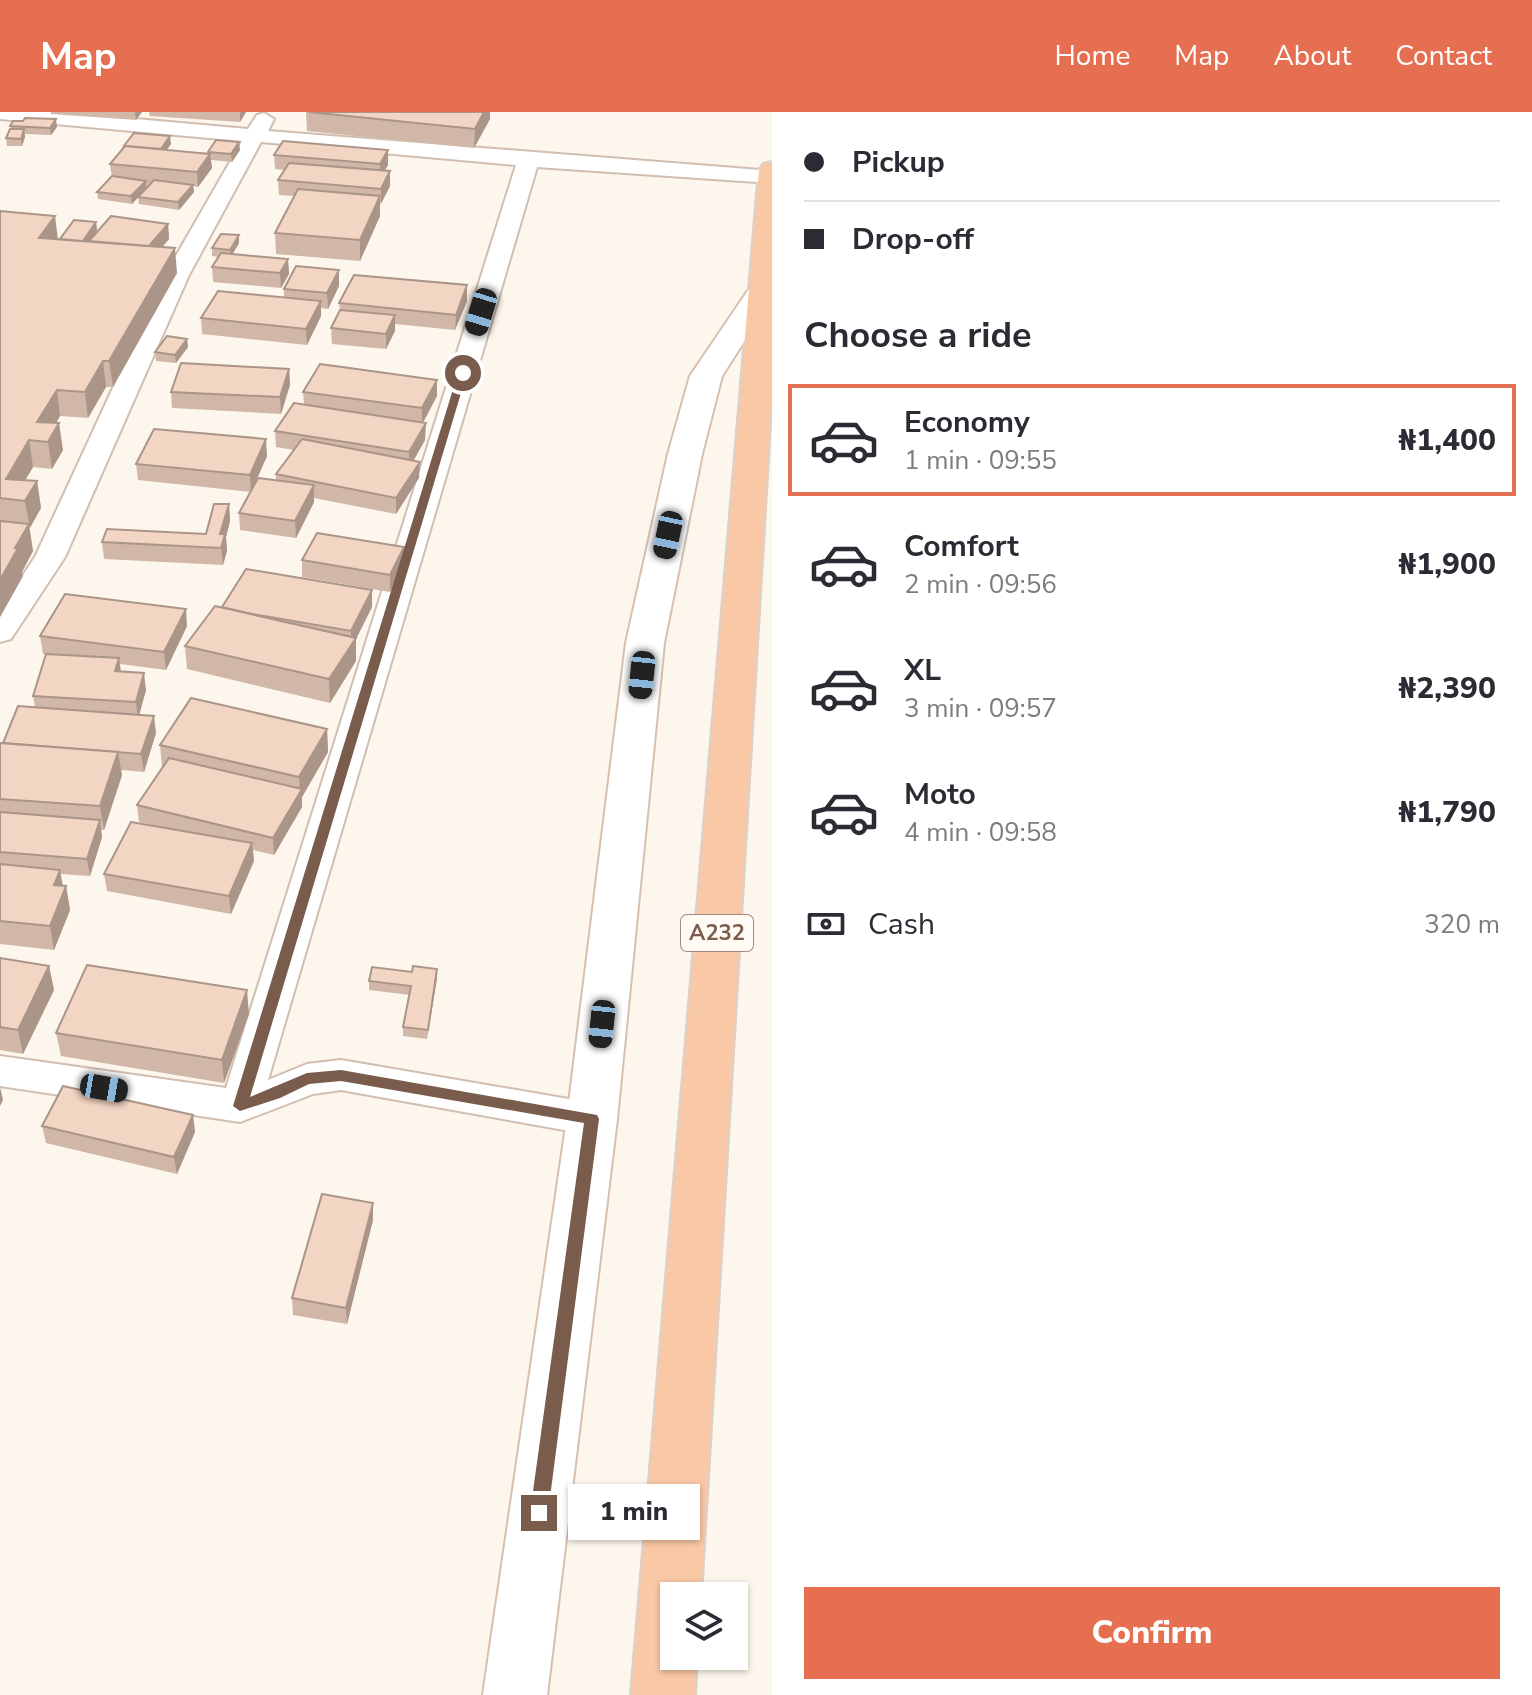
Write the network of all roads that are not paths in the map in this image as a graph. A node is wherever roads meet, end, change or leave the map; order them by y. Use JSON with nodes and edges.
{"nodes":[{"id":1,"x":268,"y":112,"type":"edge"},
{"id":2,"x":6,"y":116,"type":"edge"},
{"id":3,"x":255,"y":136,"type":"junction"},
{"id":4,"x":528,"y":160,"type":"junction"},
{"id":5,"x":771,"y":174,"type":"edge"},
{"id":6,"x":763,"y":289,"type":"junction"},
{"id":7,"x":0,"y":633,"type":"edge"},
{"id":8,"x":0,"y":1071,"type":"edge"},
{"id":9,"x":240,"y":1106,"type":"junction"},
{"id":10,"x":592,"y":1119,"type":"junction"},
{"id":11,"x":515,"y":1695,"type":"edge"},
{"id":12,"x":663,"y":1695,"type":"edge"}],
"edges":[{"from":1,"to":3,"type":"street"},
{"from":2,"to":3,"type":"street"},
{"from":3,"to":4,"type":"street"},
{"from":3,"to":7,"type":"street"},
{"from":4,"to":5,"type":"street"},
{"from":4,"to":9,"type":"street"},
{"from":5,"to":6,"type":"highway","number":"A232"},
{"from":6,"to":10,"type":"main road"},
{"from":6,"to":12,"type":"highway","number":"A232"},
{"from":8,"to":9,"type":"street"},
{"from":9,"to":10,"type":"street"},
{"from":10,"to":11,"type":"main road"}]}
